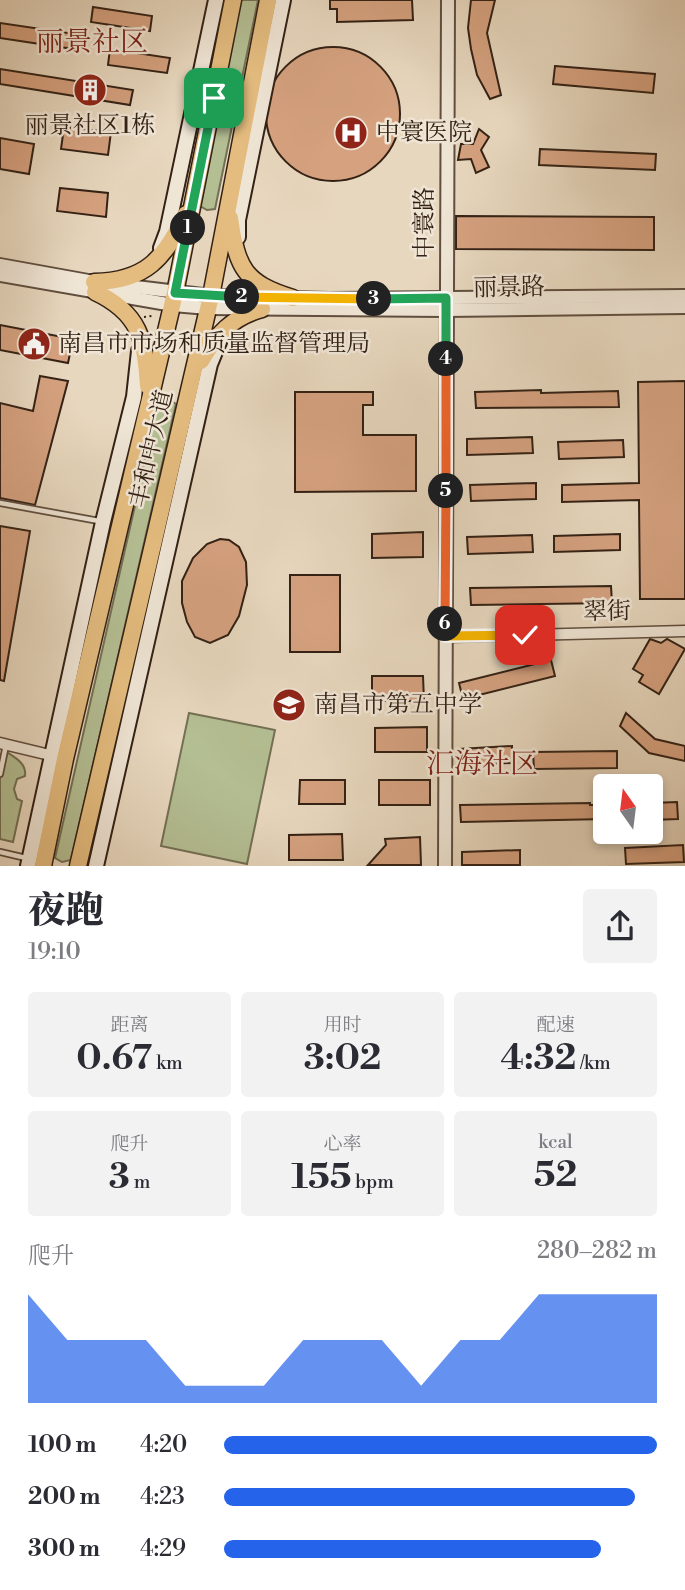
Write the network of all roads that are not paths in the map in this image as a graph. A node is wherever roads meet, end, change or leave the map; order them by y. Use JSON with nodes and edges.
{"nodes":[{"id":1,"x":216,"y":0,"type":"edge"},
{"id":2,"x":233,"y":0,"type":"edge"},
{"id":3,"x":268,"y":0,"type":"edge"},
{"id":4,"x":283,"y":0,"type":"edge"},
{"id":5,"x":448,"y":0,"type":"edge"},
{"id":6,"x":195,"y":196,"type":"junction"},
{"id":7,"x":228,"y":208,"type":"junction"},
{"id":8,"x":154,"y":263,"type":"junction"},
{"id":9,"x":0,"y":265,"type":"edge"},
{"id":10,"x":244,"y":270,"type":"junction"},
{"id":11,"x":0,"y":275,"type":"edge"},
{"id":12,"x":94,"y":287,"type":"junction"},
{"id":13,"x":685,"y":296,"type":"edge"},
{"id":14,"x":293,"y":298,"type":"junction"},
{"id":15,"x":174,"y":299,"type":"junction"},
{"id":16,"x":209,"y":302,"type":"junction"},
{"id":17,"x":446,"y":304,"type":"junction"},
{"id":18,"x":685,"y":307,"type":"edge"},
{"id":19,"x":262,"y":309,"type":"junction"},
{"id":20,"x":224,"y":329,"type":"junction"},
{"id":21,"x":140,"y":336,"type":"junction"},
{"id":22,"x":192,"y":375,"type":"junction"},
{"id":23,"x":149,"y":397,"type":"junction"},
{"id":24,"x":0,"y":503,"type":"edge"},
{"id":25,"x":103,"y":522,"type":"junction"},
{"id":26,"x":685,"y":631,"type":"edge"},
{"id":27,"x":445,"y":636,"type":"junction"},
{"id":28,"x":3,"y":744,"type":"edge"},
{"id":29,"x":58,"y":757,"type":"junction"},
{"id":30,"x":0,"y":774,"type":"edge"},
{"id":31,"x":0,"y":852,"type":"edge"},
{"id":32,"x":80,"y":862,"type":"edge"},
{"id":33,"x":37,"y":863,"type":"edge"},
{"id":34,"x":96,"y":866,"type":"edge"},
{"id":35,"x":445,"y":866,"type":"edge"}],
"edges":[{"from":1,"to":8,"type":"main road"},
{"from":2,"to":6,"type":"main road","name":"丰和中大道"},
{"from":3,"to":7,"type":"main road","name":"丰和中大道"},
{"from":4,"to":10,"type":"main road"},
{"from":5,"to":17,"type":"street","name":"中寰路"},
{"from":6,"to":8,"type":"main road"},
{"from":6,"to":15,"type":"main road","name":"丰和中大道"},
{"from":7,"to":10,"type":"main road"},
{"from":7,"to":16,"type":"main road","name":"丰和中大道"},
{"from":8,"to":12,"type":"main road"},
{"from":9,"to":12,"type":"street","name":"丽景路"},
{"from":10,"to":14,"type":"main road"},
{"from":11,"to":12,"type":"street","name":"丽景路"},
{"from":12,"to":15,"type":"street","name":"丽景路"},
{"from":12,"to":21,"type":"main road"},
{"from":13,"to":17,"type":"street","name":"丽景路"},
{"from":14,"to":16,"type":"street","name":"丽景路"},
{"from":14,"to":17,"type":"street","name":"丽景路"},
{"from":15,"to":16,"type":"street","name":"丽景路"},
{"from":15,"to":23,"type":"main road","name":"丰和中大道"},
{"from":16,"to":19,"type":"street","name":"丽景路"},
{"from":16,"to":22,"type":"main road","name":"丰和中大道"},
{"from":17,"to":18,"type":"street","name":"丽景路"},
{"from":17,"to":19,"type":"street","name":"丽景路"},
{"from":17,"to":27,"type":"street","name":"中寰路"},
{"from":19,"to":20,"type":"main road"},
{"from":20,"to":22,"type":"main road"},
{"from":20,"to":34,"type":"main road"},
{"from":21,"to":23,"type":"main road"},
{"from":21,"to":25,"type":"main road"},
{"from":22,"to":32,"type":"main road","name":"丰和中大道"},
{"from":23,"to":29,"type":"main road","name":"丰和中大道"},
{"from":24,"to":25,"type":"lane"},
{"from":25,"to":29,"type":"main road"},
{"from":26,"to":27,"type":"street","name":"翠街"},
{"from":27,"to":35,"type":"street","name":"中寰路"},
{"from":28,"to":29,"type":"street"},
{"from":28,"to":30,"type":"lane"},
{"from":29,"to":33,"type":"main road","name":"丰和中大道"},
{"from":31,"to":33,"type":"lane"}]}
